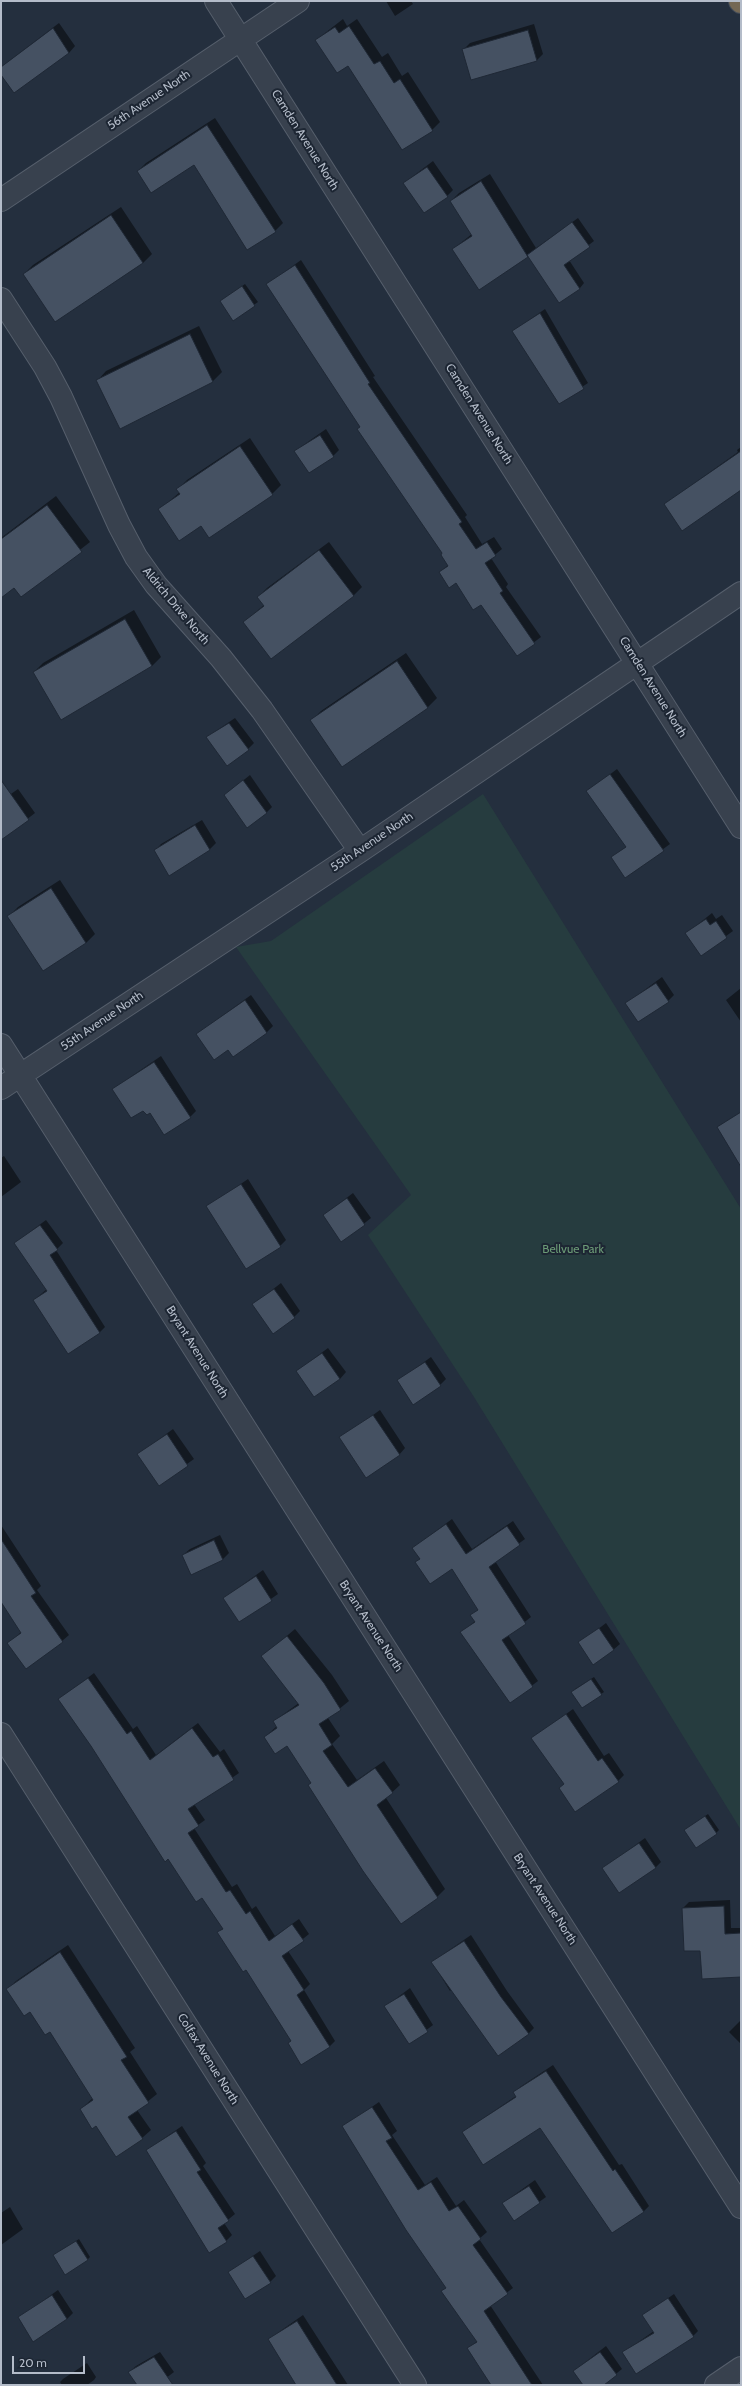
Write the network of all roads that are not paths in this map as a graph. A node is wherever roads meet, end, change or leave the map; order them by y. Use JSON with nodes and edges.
{"nodes":[{"id":1,"x":216,"y":1,"type":"edge"},
{"id":2,"x":298,"y":1,"type":"edge"},
{"id":3,"x":240,"y":39,"type":"junction"},
{"id":4,"x":1,"y":200,"type":"edge"},
{"id":5,"x":1,"y":299,"type":"edge"},
{"id":6,"x":741,"y":593,"type":"edge"},
{"id":7,"x":637,"y":662,"type":"junction"},
{"id":8,"x":741,"y":827,"type":"edge"},
{"id":9,"x":360,"y":851,"type":"junction"},
{"id":10,"x":1,"y":1045,"type":"edge"},
{"id":11,"x":21,"y":1075,"type":"junction"},
{"id":12,"x":1,"y":1088,"type":"edge"},
{"id":13,"x":1,"y":1734,"type":"edge"},
{"id":14,"x":741,"y":2207,"type":"edge"},
{"id":15,"x":741,"y":2368,"type":"edge"},
{"id":16,"x":415,"y":2385,"type":"edge"},
{"id":17,"x":716,"y":2385,"type":"edge"}],
"edges":[{"from":1,"to":3,"type":"street","name":"Camden Avenue North"},
{"from":2,"to":3,"type":"street","name":"56th Avenue North"},
{"from":3,"to":4,"type":"street","name":"56th Avenue North"},
{"from":3,"to":7,"type":"street","name":"Camden Avenue North"},
{"from":5,"to":9,"type":"street","name":"Aldrich Drive North"},
{"from":6,"to":7,"type":"street","name":"55th Avenue North"},
{"from":7,"to":8,"type":"street","name":"Camden Avenue North"},
{"from":7,"to":9,"type":"street","name":"55th Avenue North"},
{"from":9,"to":11,"type":"street","name":"55th Avenue North"},
{"from":10,"to":11,"type":"street","name":"Bryant Avenue North"},
{"from":11,"to":12,"type":"street","name":"55th Avenue North"},
{"from":11,"to":14,"type":"street","name":"Bryant Avenue North"},
{"from":13,"to":16,"type":"street","name":"Colfax Avenue North"},
{"from":15,"to":17,"type":"street"}]}
